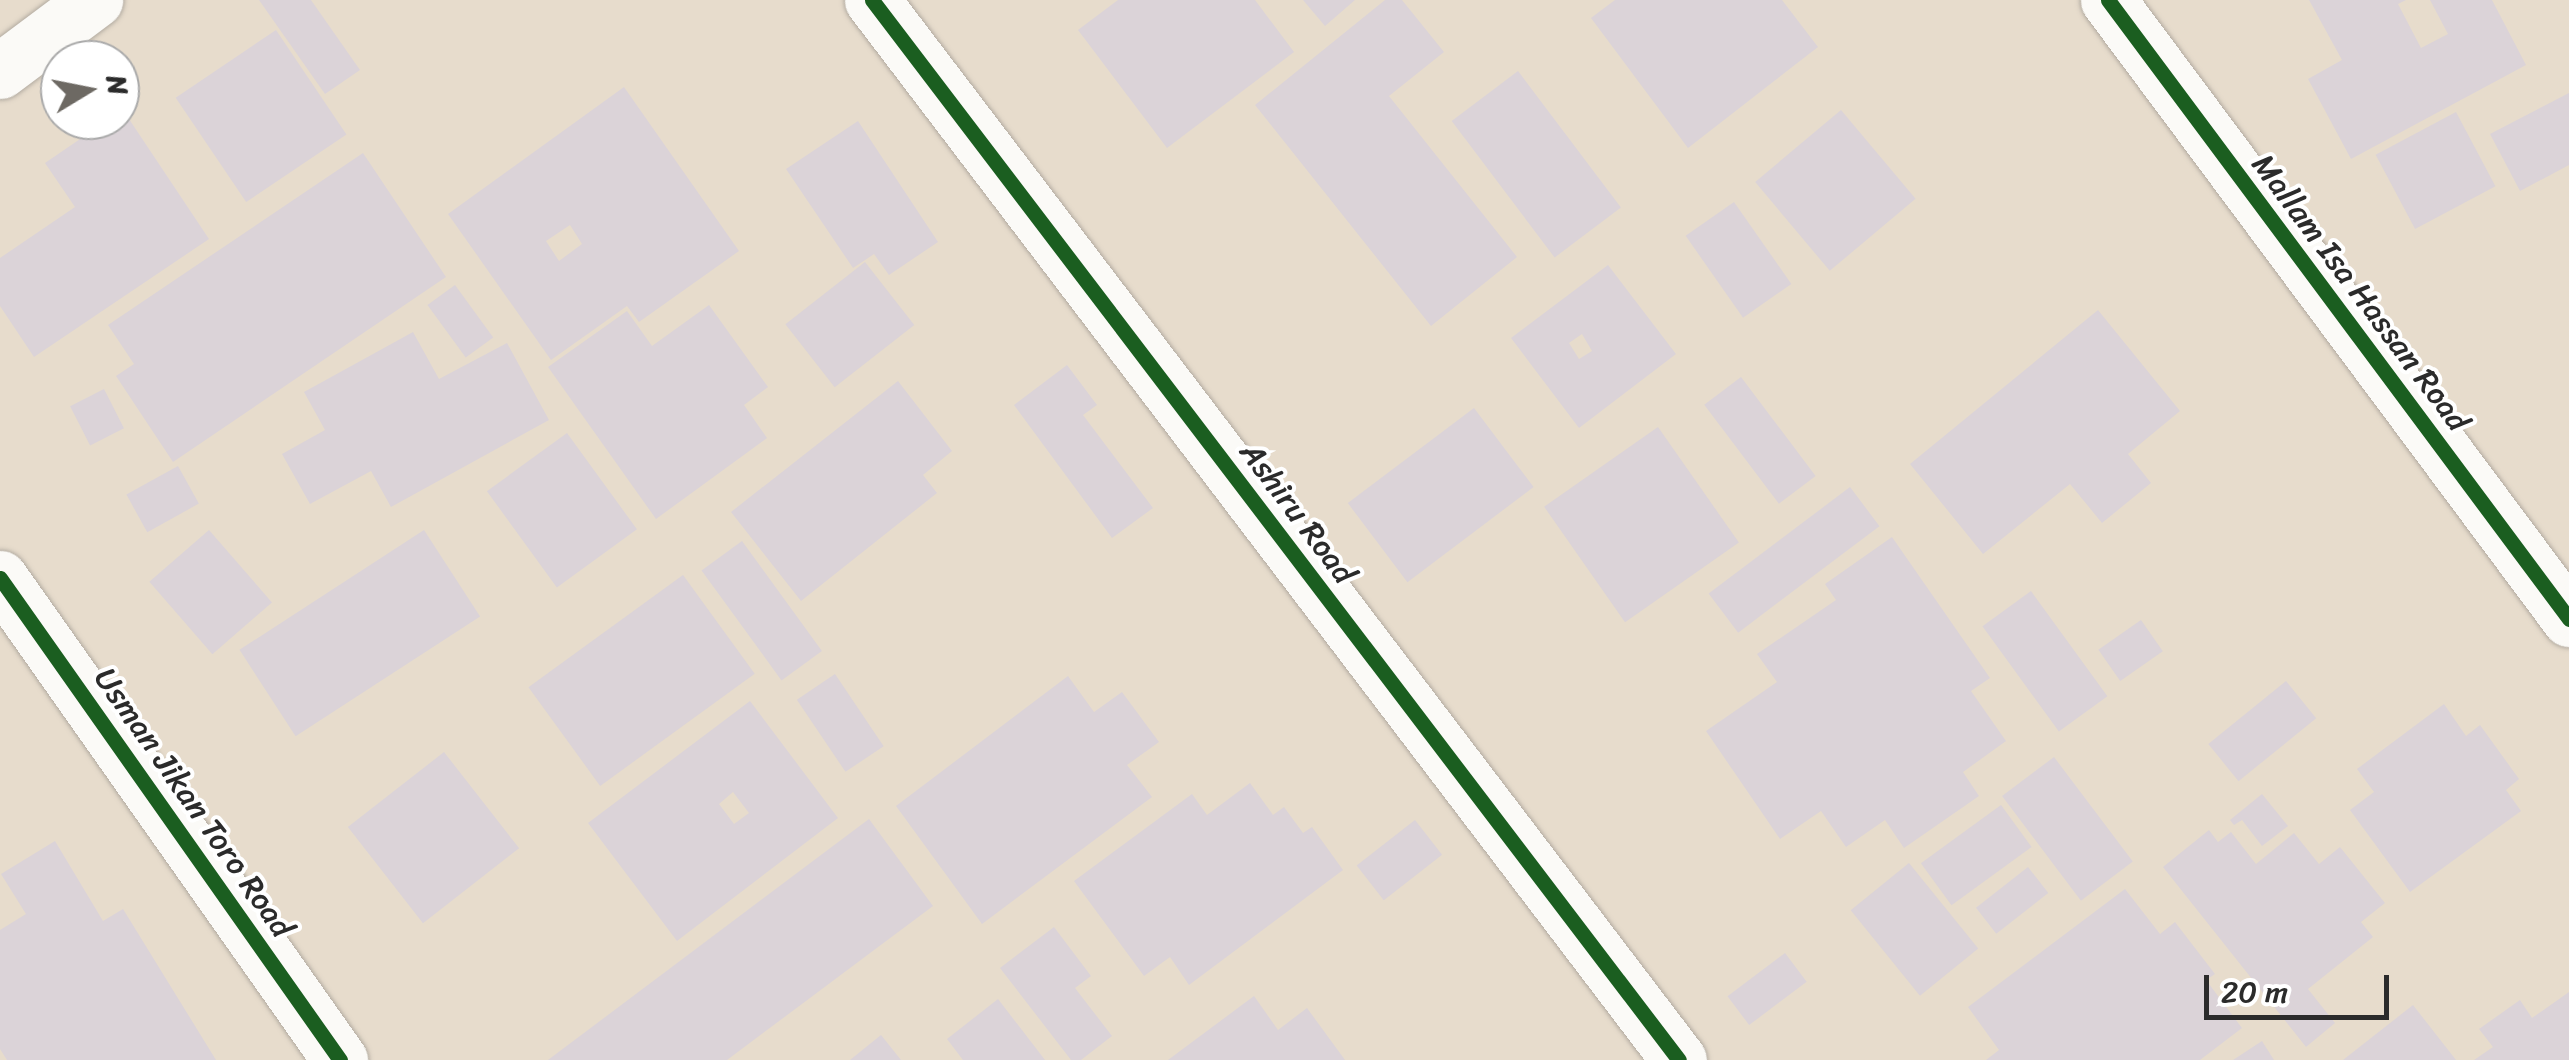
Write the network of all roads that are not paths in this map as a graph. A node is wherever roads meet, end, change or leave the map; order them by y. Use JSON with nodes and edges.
{"nodes":[{"id":1,"x":95,"y":0,"type":"edge"},
{"id":2,"x":872,"y":0,"type":"edge"},
{"id":3,"x":2108,"y":0,"type":"edge"},
{"id":4,"x":0,"y":71,"type":"edge"},
{"id":5,"x":0,"y":578,"type":"edge"},
{"id":6,"x":2569,"y":619,"type":"edge"},
{"id":7,"x":340,"y":1060,"type":"edge"},
{"id":8,"x":1679,"y":1060,"type":"edge"}],
"edges":[{"from":1,"to":4,"type":"street"},
{"from":2,"to":8,"type":"street","name":"Ashiru Road"},
{"from":3,"to":6,"type":"street","name":"Mallam Isa Hassan Road"},
{"from":5,"to":7,"type":"street","name":"Usman Jikan Toro Road"}]}
